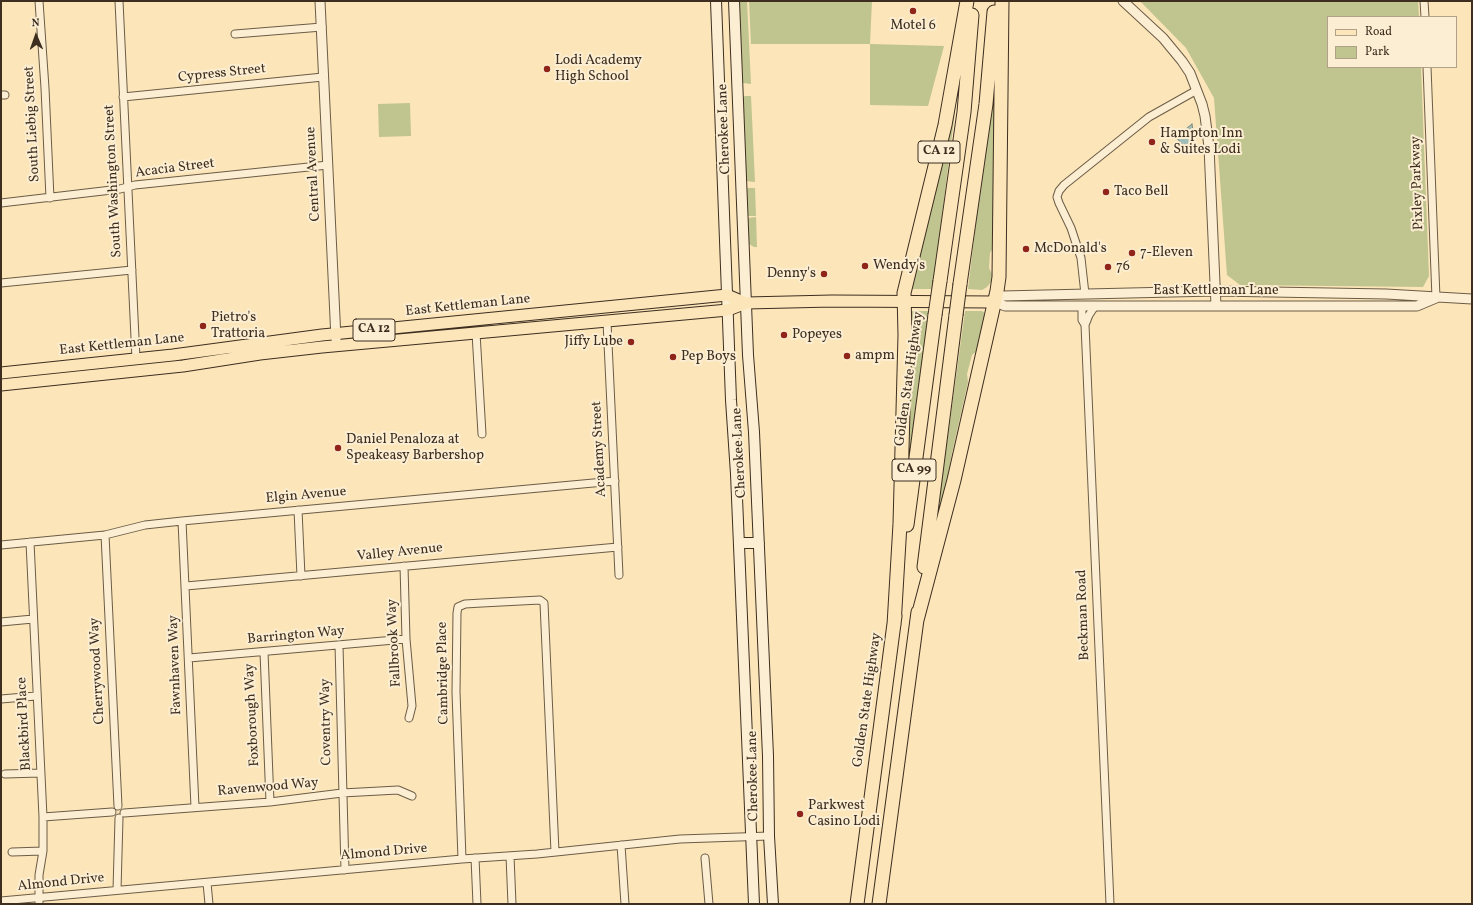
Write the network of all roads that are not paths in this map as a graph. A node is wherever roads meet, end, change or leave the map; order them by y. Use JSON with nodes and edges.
{"nodes":[{"id":1,"x":39,"y":1,"type":"edge"},
{"id":2,"x":119,"y":1,"type":"edge"},
{"id":3,"x":320,"y":1,"type":"edge"},
{"id":4,"x":716,"y":1,"type":"edge"},
{"id":5,"x":734,"y":1,"type":"edge"},
{"id":6,"x":966,"y":1,"type":"edge"},
{"id":7,"x":973,"y":1,"type":"edge"},
{"id":8,"x":995,"y":1,"type":"edge"},
{"id":9,"x":1002,"y":1,"type":"edge"},
{"id":10,"x":1123,"y":1,"type":"edge"},
{"id":11,"x":1424,"y":1,"type":"edge"},
{"id":12,"x":1425,"y":16,"type":"edge"},
{"id":13,"x":322,"y":27,"type":"junction"},
{"id":14,"x":235,"y":34,"type":"dead end"},
{"id":15,"x":1427,"y":68,"type":"edge"},
{"id":16,"x":323,"y":77,"type":"junction"},
{"id":17,"x":1197,"y":90,"type":"junction"},
{"id":18,"x":123,"y":96,"type":"junction"},
{"id":19,"x":328,"y":165,"type":"junction"},
{"id":20,"x":128,"y":188,"type":"junction"},
{"id":21,"x":50,"y":198,"type":"junction"},
{"id":22,"x":1,"y":203,"type":"edge"},
{"id":23,"x":132,"y":270,"type":"junction"},
{"id":24,"x":1,"y":283,"type":"edge"},
{"id":25,"x":1215,"y":291,"type":"junction"},
{"id":26,"x":1136,"y":293,"type":"junction"},
{"id":27,"x":1086,"y":294,"type":"junction"},
{"id":28,"x":727,"y":296,"type":"junction"},
{"id":29,"x":1436,"y":298,"type":"junction"},
{"id":30,"x":1472,"y":299,"type":"edge"},
{"id":31,"x":903,"y":301,"type":"junction"},
{"id":32,"x":995,"y":302,"type":"junction"},
{"id":33,"x":746,"y":303,"type":"junction"},
{"id":34,"x":1023,"y":306,"type":"junction"},
{"id":35,"x":1082,"y":306,"type":"junction"},
{"id":36,"x":1095,"y":306,"type":"junction"},
{"id":37,"x":1216,"y":306,"type":"junction"},
{"id":38,"x":728,"y":310,"type":"junction"},
{"id":39,"x":607,"y":322,"type":"junction"},
{"id":40,"x":1085,"y":325,"type":"junction"},
{"id":41,"x":476,"y":332,"type":"junction"},
{"id":42,"x":336,"y":334,"type":"junction"},
{"id":43,"x":337,"y":346,"type":"junction"},
{"id":44,"x":136,"y":360,"type":"junction"},
{"id":45,"x":1,"y":373,"type":"edge"},
{"id":46,"x":1,"y":385,"type":"edge"},
{"id":47,"x":482,"y":434,"type":"dead end"},
{"id":48,"x":615,"y":481,"type":"junction"},
{"id":49,"x":298,"y":510,"type":"junction"},
{"id":50,"x":182,"y":521,"type":"junction"},
{"id":51,"x":105,"y":535,"type":"junction"},
{"id":52,"x":30,"y":542,"type":"junction"},
{"id":53,"x":739,"y":543,"type":"junction"},
{"id":54,"x":759,"y":543,"type":"junction"},
{"id":55,"x":1,"y":545,"type":"edge"},
{"id":56,"x":618,"y":547,"type":"junction"},
{"id":57,"x":404,"y":566,"type":"junction"},
{"id":58,"x":619,"y":575,"type":"dead end"},
{"id":59,"x":301,"y":576,"type":"junction"},
{"id":60,"x":186,"y":586,"type":"junction"},
{"id":61,"x":33,"y":619,"type":"junction"},
{"id":62,"x":917,"y":620,"type":"junction"},
{"id":63,"x":1,"y":622,"type":"edge"},
{"id":64,"x":894,"y":625,"type":"junction"},
{"id":65,"x":406,"y":639,"type":"junction"},
{"id":66,"x":339,"y":645,"type":"junction"},
{"id":67,"x":264,"y":652,"type":"junction"},
{"id":68,"x":188,"y":658,"type":"junction"},
{"id":69,"x":36,"y":696,"type":"junction"},
{"id":70,"x":1,"y":699,"type":"edge"},
{"id":71,"x":409,"y":718,"type":"dead end"},
{"id":72,"x":40,"y":773,"type":"junction"},
{"id":73,"x":5,"y":774,"type":"dead end"},
{"id":74,"x":342,"y":793,"type":"junction"},
{"id":75,"x":412,"y":796,"type":"dead end"},
{"id":76,"x":270,"y":802,"type":"junction"},
{"id":77,"x":118,"y":806,"type":"junction"},
{"id":78,"x":195,"y":807,"type":"junction"},
{"id":79,"x":112,"y":812,"type":"junction"},
{"id":80,"x":121,"y":816,"type":"junction"},
{"id":81,"x":43,"y":817,"type":"junction"},
{"id":82,"x":769,"y":836,"type":"junction"},
{"id":83,"x":751,"y":837,"type":"junction"},
{"id":84,"x":621,"y":845,"type":"junction"},
{"id":85,"x":43,"y":851,"type":"junction"},
{"id":86,"x":12,"y":852,"type":"dead end"},
{"id":87,"x":555,"y":852,"type":"junction"},
{"id":88,"x":510,"y":856,"type":"junction"},
{"id":89,"x":475,"y":858,"type":"junction"},
{"id":90,"x":705,"y":858,"type":"dead end"},
{"id":91,"x":462,"y":859,"type":"junction"},
{"id":92,"x":345,"y":870,"type":"junction"},
{"id":93,"x":207,"y":883,"type":"junction"},
{"id":94,"x":117,"y":890,"type":"junction"},
{"id":95,"x":1,"y":901,"type":"edge"},
{"id":96,"x":39,"y":901,"type":"edge"},
{"id":97,"x":209,"y":904,"type":"edge"},
{"id":98,"x":477,"y":904,"type":"edge"},
{"id":99,"x":512,"y":904,"type":"edge"},
{"id":100,"x":625,"y":904,"type":"edge"},
{"id":101,"x":709,"y":904,"type":"edge"},
{"id":102,"x":754,"y":904,"type":"edge"},
{"id":103,"x":772,"y":904,"type":"edge"},
{"id":104,"x":857,"y":904,"type":"edge"},
{"id":105,"x":879,"y":904,"type":"edge"},
{"id":106,"x":1110,"y":904,"type":"edge"}],
"edges":[{"from":1,"to":21,"type":"street","name":"South Liebig Street"},
{"from":2,"to":18,"type":"street","name":"South Washington Street"},
{"from":3,"to":13,"type":"street","name":"Central Avenue"},
{"from":4,"to":28,"type":"main road","name":"Cherokee Lane"},
{"from":5,"to":33,"type":"main road","name":"Cherokee Lane"},
{"from":6,"to":31,"type":"highway","number":"CA 12"},
{"from":7,"to":64,"type":"highway","name":"Golden State Highway","number":"CA 99","bridge":true},
{"from":8,"to":62,"type":"highway","number":"CA 99","bridge":true},
{"from":9,"to":32,"type":"highway"},
{"from":10,"to":17,"type":"street"},
{"from":11,"to":12,"type":"street"},
{"from":13,"to":14,"type":"street"},
{"from":13,"to":16,"type":"street","name":"Central Avenue"},
{"from":15,"to":29,"type":"street","name":"Pixley Parkway"},
{"from":16,"to":18,"type":"street","name":"Cypress Street"},
{"from":16,"to":19,"type":"street","name":"Central Avenue"},
{"from":17,"to":25,"type":"street"},
{"from":17,"to":27,"type":"street"},
{"from":18,"to":20,"type":"street","name":"South Washington Street"},
{"from":19,"to":20,"type":"street","name":"Acacia Street"},
{"from":19,"to":42,"type":"street","name":"Central Avenue"},
{"from":20,"to":21,"type":"street","name":"Acacia Street"},
{"from":20,"to":23,"type":"street","name":"South Washington Street"},
{"from":21,"to":22,"type":"street","name":"Acacia Street"},
{"from":23,"to":24,"type":"street"},
{"from":23,"to":44,"type":"street","name":"South Washington Street"},
{"from":25,"to":26,"type":"street","name":"East Kettleman Lane"},
{"from":25,"to":29,"type":"street","name":"East Kettleman Lane"},
{"from":25,"to":37,"type":"street"},
{"from":26,"to":27,"type":"street","name":"East Kettleman Lane"},
{"from":26,"to":35,"type":"street"},
{"from":27,"to":32,"type":"street","name":"East Kettleman Lane"},
{"from":27,"to":34,"type":"street"},
{"from":28,"to":33,"type":"main road","name":"East Kettleman Lane","number":"CA 12"},
{"from":28,"to":38,"type":"main road","name":"Cherokee Lane"},
{"from":28,"to":42,"type":"main road","name":"East Kettleman Lane","number":"CA 12"},
{"from":29,"to":30,"type":"street","name":"East Kettleman Lane"},
{"from":29,"to":37,"type":"street","name":"East Kettleman Lane"},
{"from":31,"to":32,"type":"main road","name":"East Kettleman Lane","number":"CA 12"},
{"from":31,"to":33,"type":"main road","name":"East Kettleman Lane","number":"CA 12"},
{"from":31,"to":64,"type":"highway"},
{"from":32,"to":34,"type":"street","name":"East Kettleman Lane"},
{"from":32,"to":62,"type":"highway"},
{"from":33,"to":38,"type":"main road","name":"East Kettleman Lane","number":"CA 12"},
{"from":33,"to":54,"type":"main road","name":"Cherokee Lane"},
{"from":34,"to":35,"type":"street","name":"East Kettleman Lane"},
{"from":35,"to":36,"type":"street","name":"East Kettleman Lane"},
{"from":35,"to":40,"type":"street","name":"Beckman Road"},
{"from":36,"to":37,"type":"street","name":"East Kettleman Lane"},
{"from":36,"to":40,"type":"street","name":"Beckman Road"},
{"from":38,"to":39,"type":"main road","name":"East Kettleman Lane","number":"CA 12"},
{"from":38,"to":53,"type":"main road","name":"Cherokee Lane"},
{"from":39,"to":41,"type":"main road","name":"East Kettleman Lane","number":"CA 12"},
{"from":39,"to":48,"type":"street","name":"Academy Street"},
{"from":40,"to":106,"type":"street","name":"Beckman Road"},
{"from":41,"to":43,"type":"main road","name":"East Kettleman Lane","number":"CA 12"},
{"from":41,"to":47,"type":"street"},
{"from":42,"to":43,"type":"street","name":"Central Avenue"},
{"from":42,"to":44,"type":"main road","name":"East Kettleman Lane","number":"CA 12"},
{"from":43,"to":46,"type":"main road","name":"East Kettleman Lane","number":"CA 12"},
{"from":44,"to":45,"type":"main road","name":"East Kettleman Lane","number":"CA 12"},
{"from":48,"to":49,"type":"street","name":"Elgin Avenue"},
{"from":48,"to":56,"type":"street","name":"Academy Street"},
{"from":49,"to":50,"type":"street","name":"Elgin Avenue"},
{"from":49,"to":59,"type":"street"},
{"from":50,"to":51,"type":"street","name":"Elgin Avenue"},
{"from":50,"to":60,"type":"street","name":"Fawnhaven Way"},
{"from":51,"to":52,"type":"street","name":"Elgin Avenue"},
{"from":51,"to":77,"type":"street","name":"Cherrywood Way"},
{"from":52,"to":55,"type":"street","name":"Elgin Avenue"},
{"from":52,"to":61,"type":"street","name":"Blackbird Place"},
{"from":53,"to":54,"type":"main road"},
{"from":53,"to":83,"type":"main road","name":"Cherokee Lane"},
{"from":54,"to":82,"type":"main road","name":"Cherokee Lane"},
{"from":56,"to":57,"type":"street","name":"Valley Avenue"},
{"from":56,"to":58,"type":"street","name":"Academy Street"},
{"from":57,"to":59,"type":"street","name":"Valley Avenue"},
{"from":57,"to":65,"type":"street","name":"Fallbrook Way"},
{"from":59,"to":60,"type":"street","name":"Valley Avenue"},
{"from":60,"to":68,"type":"street","name":"Fawnhaven Way"},
{"from":61,"to":63,"type":"street"},
{"from":61,"to":69,"type":"street","name":"Blackbird Place"},
{"from":62,"to":105,"type":"highway","number":"CA 99"},
{"from":64,"to":104,"type":"highway","name":"Golden State Highway","number":"CA 99"},
{"from":65,"to":66,"type":"street","name":"Barrington Way"},
{"from":65,"to":71,"type":"street","name":"Fallbrook Way"},
{"from":66,"to":67,"type":"street","name":"Barrington Way"},
{"from":66,"to":74,"type":"street","name":"Coventry Way"},
{"from":67,"to":68,"type":"street","name":"Barrington Way"},
{"from":67,"to":76,"type":"street","name":"Foxborough Way"},
{"from":68,"to":78,"type":"street","name":"Fawnhaven Way"},
{"from":69,"to":70,"type":"street"},
{"from":69,"to":72,"type":"street","name":"Blackbird Place"},
{"from":72,"to":73,"type":"street"},
{"from":72,"to":81,"type":"street","name":"Blackbird Place"},
{"from":74,"to":75,"type":"street","name":"Ravenwood Way"},
{"from":74,"to":76,"type":"street","name":"Ravenwood Way"},
{"from":74,"to":92,"type":"street","name":"Coventry Way"},
{"from":76,"to":78,"type":"street","name":"Ravenwood Way"},
{"from":77,"to":79,"type":"street"},
{"from":77,"to":80,"type":"street"},
{"from":78,"to":80,"type":"street","name":"Ravenwood Way"},
{"from":79,"to":80,"type":"street"},
{"from":79,"to":81,"type":"street"},
{"from":80,"to":94,"type":"street"},
{"from":81,"to":85,"type":"street","name":"Blackbird Place"},
{"from":82,"to":83,"type":"street","name":"Almond Drive"},
{"from":82,"to":103,"type":"main road","name":"Cherokee Lane"},
{"from":83,"to":84,"type":"street","name":"Almond Drive"},
{"from":83,"to":102,"type":"main road","name":"Cherokee Lane"},
{"from":84,"to":87,"type":"street","name":"Almond Drive"},
{"from":84,"to":100,"type":"street"},
{"from":85,"to":86,"type":"street"},
{"from":85,"to":96,"type":"street","name":"Blackbird Place"},
{"from":87,"to":88,"type":"street","name":"Almond Drive"},
{"from":87,"to":91,"type":"street","name":"Cambridge Place"},
{"from":88,"to":89,"type":"street","name":"Almond Drive"},
{"from":88,"to":99,"type":"street"},
{"from":89,"to":91,"type":"street","name":"Almond Drive"},
{"from":89,"to":98,"type":"street"},
{"from":90,"to":101,"type":"street"},
{"from":91,"to":92,"type":"street","name":"Almond Drive"},
{"from":92,"to":93,"type":"street","name":"Almond Drive"},
{"from":93,"to":94,"type":"street","name":"Almond Drive"},
{"from":93,"to":97,"type":"street"},
{"from":94,"to":96,"type":"street","name":"Almond Drive"},
{"from":95,"to":96,"type":"street","name":"Almond Drive"}]}
